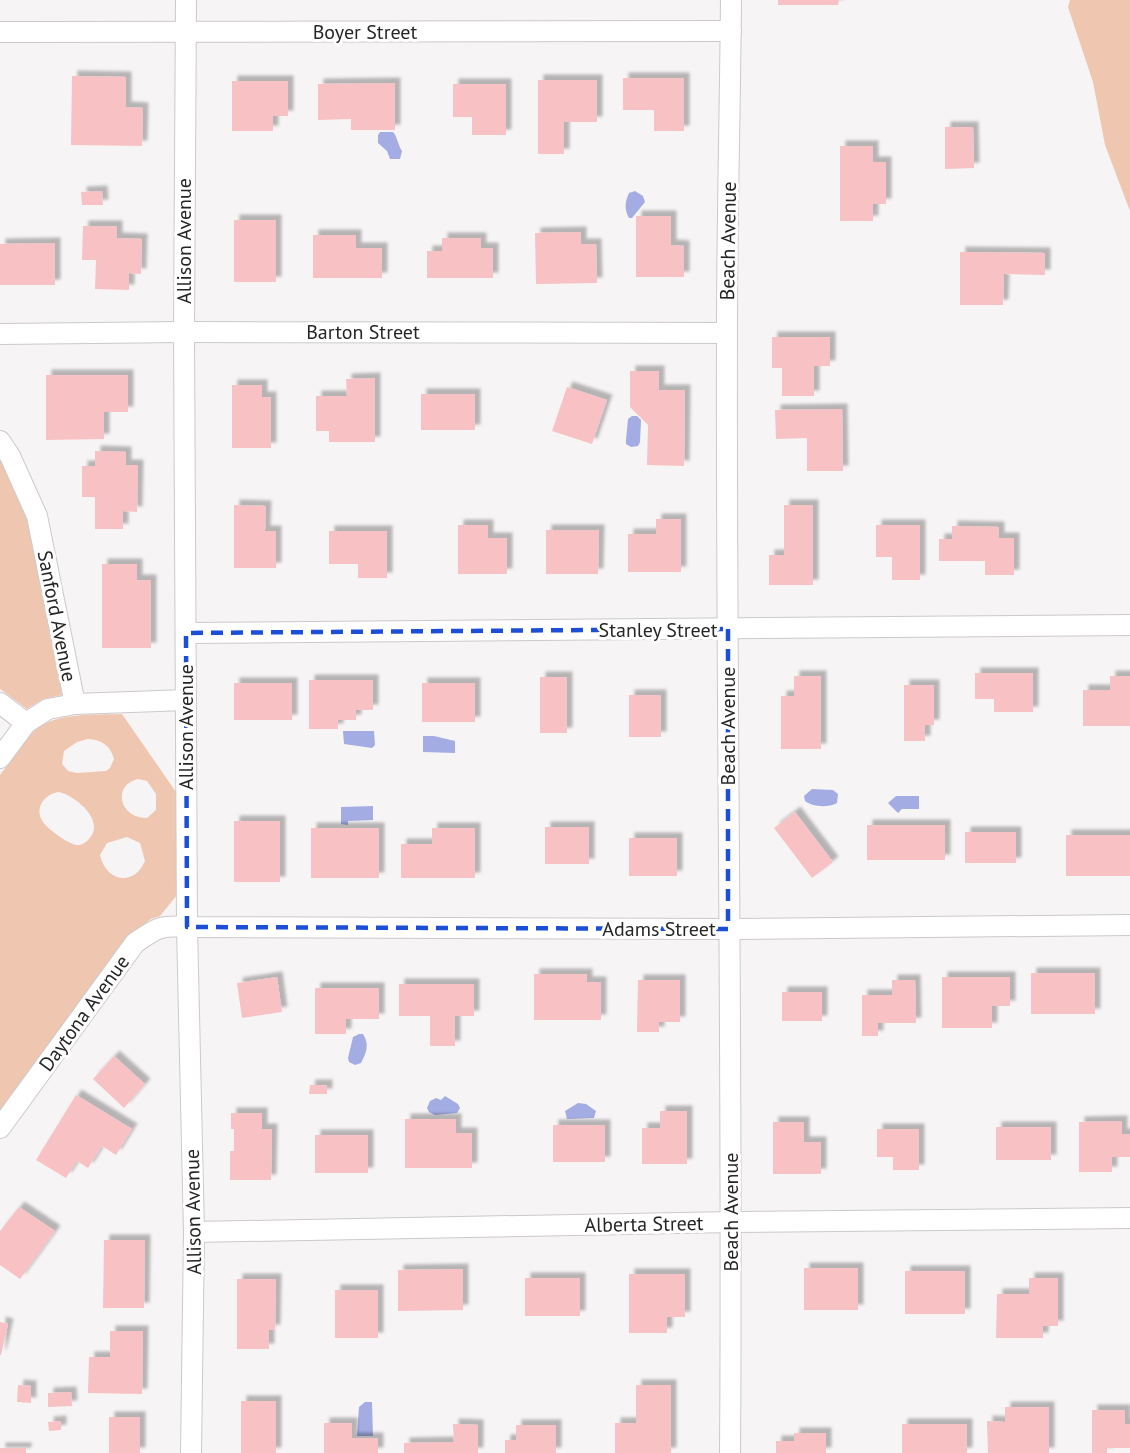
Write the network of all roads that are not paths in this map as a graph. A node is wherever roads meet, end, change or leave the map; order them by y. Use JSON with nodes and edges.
{"nodes":[{"id":1,"x":186,"y":0,"type":"edge"},
{"id":2,"x":731,"y":0,"type":"edge"},
{"id":3,"x":731,"y":31,"type":"junction"},
{"id":4,"x":0,"y":32,"type":"edge"},
{"id":5,"x":186,"y":33,"type":"junction"},
{"id":6,"x":184,"y":332,"type":"junction"},
{"id":7,"x":727,"y":333,"type":"junction"},
{"id":8,"x":0,"y":334,"type":"edge"},
{"id":9,"x":0,"y":441,"type":"edge"},
{"id":10,"x":1130,"y":625,"type":"edge"},
{"id":11,"x":728,"y":629,"type":"junction"},
{"id":12,"x":186,"y":633,"type":"junction"},
{"id":13,"x":186,"y":700,"type":"junction"},
{"id":14,"x":0,"y":703,"type":"edge"},
{"id":15,"x":75,"y":704,"type":"junction"},
{"id":16,"x":26,"y":723,"type":"junction"},
{"id":17,"x":0,"y":758,"type":"edge"},
{"id":18,"x":1130,"y":925,"type":"edge"},
{"id":19,"x":187,"y":927,"type":"junction"},
{"id":20,"x":728,"y":929,"type":"junction"},
{"id":21,"x":0,"y":1128,"type":"edge"},
{"id":22,"x":1130,"y":1218,"type":"edge"},
{"id":23,"x":732,"y":1222,"type":"junction"},
{"id":24,"x":194,"y":1232,"type":"junction"},
{"id":25,"x":191,"y":1453,"type":"edge"},
{"id":26,"x":730,"y":1453,"type":"edge"}],
"edges":[{"from":1,"to":5,"type":"street","name":"Allison Avenue"},
{"from":2,"to":3,"type":"street","name":"Beach Avenue"},
{"from":3,"to":5,"type":"street","name":"Boyer Street"},
{"from":3,"to":7,"type":"street","name":"Beach Avenue"},
{"from":4,"to":5,"type":"street","name":"Boyer Street"},
{"from":5,"to":6,"type":"street","name":"Allison Avenue"},
{"from":6,"to":7,"type":"street","name":"Barton Street"},
{"from":6,"to":8,"type":"street","name":"Barton Street"},
{"from":6,"to":12,"type":"street","name":"Allison Avenue"},
{"from":7,"to":11,"type":"street","name":"Beach Avenue"},
{"from":9,"to":15,"type":"street","name":"Sanford Avenue"},
{"from":10,"to":11,"type":"street","name":"Stanley Street"},
{"from":11,"to":12,"type":"street","name":"Stanley Street"},
{"from":11,"to":20,"type":"street","name":"Beach Avenue"},
{"from":12,"to":13,"type":"street","name":"Allison Avenue"},
{"from":13,"to":15,"type":"street"},
{"from":13,"to":19,"type":"street","name":"Allison Avenue"},
{"from":14,"to":16,"type":"street"},
{"from":15,"to":16,"type":"street","name":"Sanford Avenue"},
{"from":16,"to":17,"type":"street","name":"Sanford Avenue"},
{"from":18,"to":20,"type":"street","name":"Adams Street"},
{"from":19,"to":20,"type":"street","name":"Adams Street"},
{"from":19,"to":21,"type":"street","name":"Daytona Avenue"},
{"from":19,"to":24,"type":"street","name":"Allison Avenue"},
{"from":20,"to":23,"type":"street","name":"Beach Avenue"},
{"from":22,"to":23,"type":"street","name":"Alberta Street"},
{"from":23,"to":24,"type":"street","name":"Alberta Street"},
{"from":23,"to":26,"type":"street","name":"Beach Avenue"},
{"from":24,"to":25,"type":"street","name":"Allison Avenue"}]}
